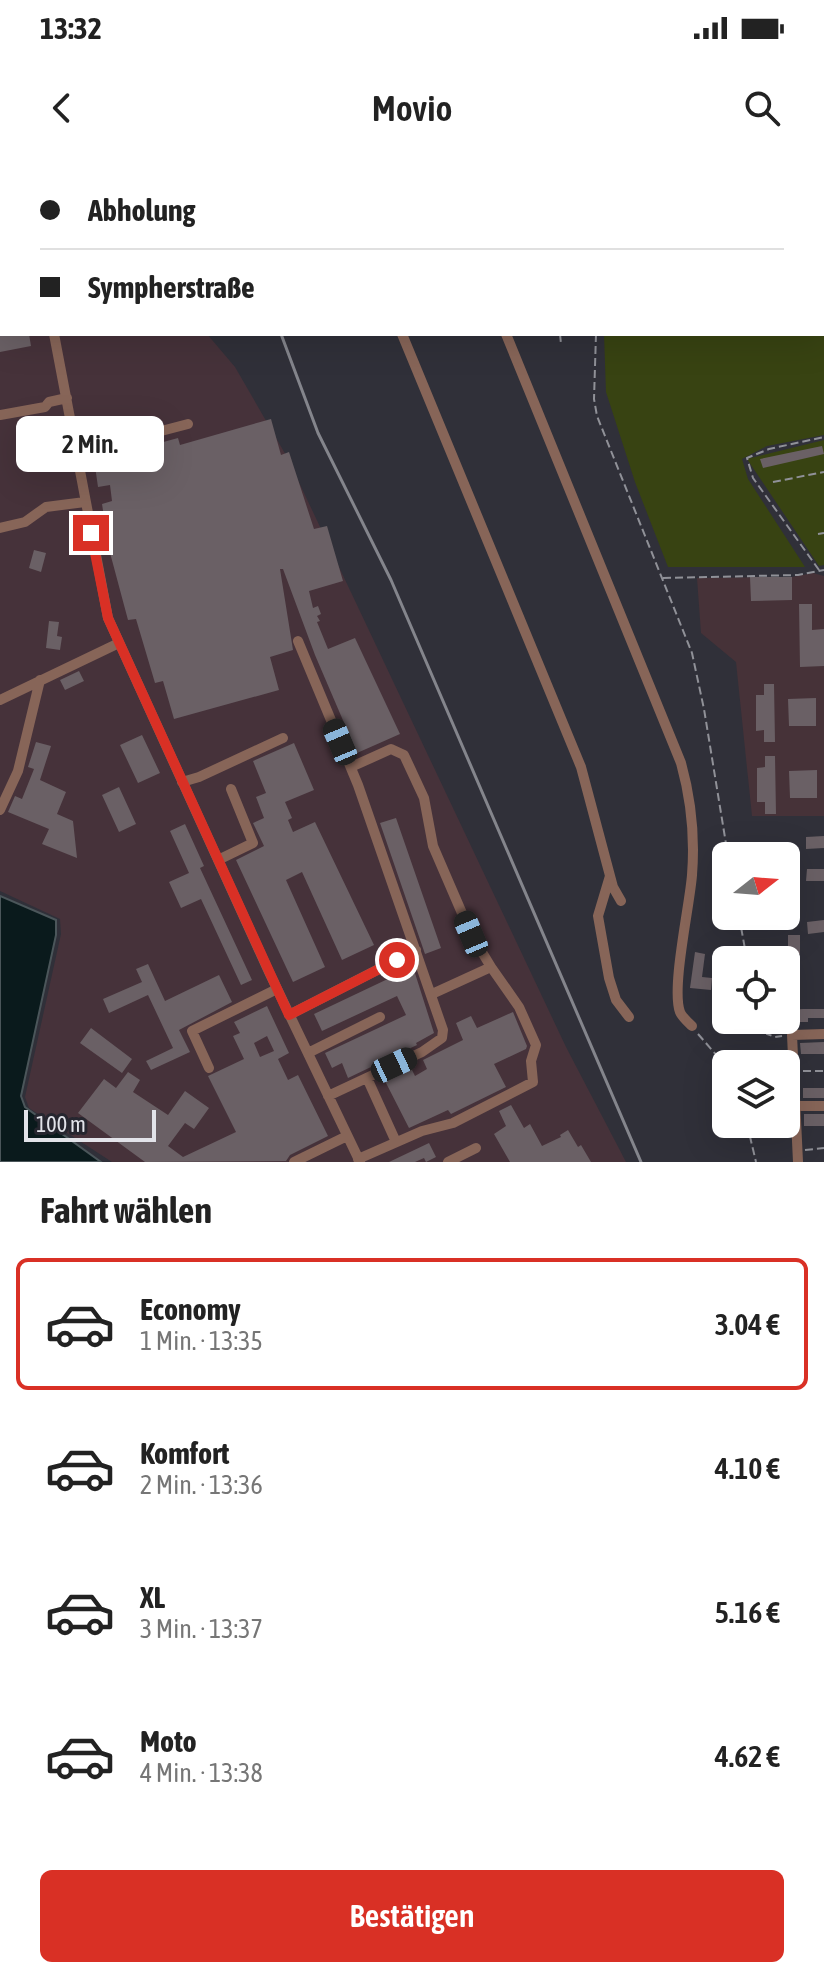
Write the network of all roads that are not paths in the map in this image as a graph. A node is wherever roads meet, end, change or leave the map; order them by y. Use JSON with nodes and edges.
{"nodes":[{"id":1,"x":54,"y":336,"type":"edge"},
{"id":2,"x":403,"y":336,"type":"edge"},
{"id":3,"x":507,"y":336,"type":"edge"},
{"id":4,"x":67,"y":398,"type":"junction"},
{"id":5,"x":0,"y":415,"type":"edge"},
{"id":6,"x":188,"y":424,"type":"dead end"},
{"id":7,"x":77,"y":453,"type":"junction"},
{"id":8,"x":85,"y":502,"type":"junction"},
{"id":9,"x":0,"y":528,"type":"edge"},
{"id":10,"x":298,"y":641,"type":"dead end"},
{"id":11,"x":119,"y":643,"type":"junction"},
{"id":12,"x":40,"y":680,"type":"junction"},
{"id":13,"x":0,"y":700,"type":"edge"},
{"id":14,"x":283,"y":738,"type":"dead end"},
{"id":15,"x":351,"y":767,"type":"junction"},
{"id":16,"x":182,"y":782,"type":"junction"},
{"id":17,"x":231,"y":789,"type":"dead end"},
{"id":18,"x":0,"y":810,"type":"edge"},
{"id":19,"x":218,"y":860,"type":"junction"},
{"id":20,"x":610,"y":876,"type":"junction"},
{"id":21,"x":621,"y":901,"type":"dead end"},
{"id":22,"x":416,"y":950,"type":"junction"},
{"id":23,"x":491,"y":967,"type":"junction"},
{"id":24,"x":277,"y":989,"type":"junction"},
{"id":25,"x":432,"y":994,"type":"junction"},
{"id":26,"x":289,"y":1015,"type":"junction"},
{"id":27,"x":380,"y":1017,"type":"dead end"},
{"id":28,"x":629,"y":1017,"type":"dead end"},
{"id":29,"x":692,"y":1026,"type":"road end"},
{"id":30,"x":824,"y":1034,"type":"edge"},
{"id":31,"x":793,"y":1050,"type":"edge"},
{"id":32,"x":308,"y":1053,"type":"junction"},
{"id":33,"x":209,"y":1068,"type":"dead end"},
{"id":34,"x":367,"y":1078,"type":"junction"},
{"id":35,"x":328,"y":1096,"type":"junction"},
{"id":36,"x":800,"y":1106,"type":"edge"},
{"id":37,"x":824,"y":1106,"type":"edge"},
{"id":38,"x":347,"y":1136,"type":"junction"},
{"id":39,"x":396,"y":1142,"type":"junction"},
{"id":40,"x":476,"y":1148,"type":"dead end"},
{"id":41,"x":359,"y":1161,"type":"edge"},
{"id":42,"x":294,"y":1162,"type":"edge"},
{"id":43,"x":448,"y":1162,"type":"edge"}],
"edges":[{"from":1,"to":4,"type":"street"},
{"from":2,"to":20,"type":"street"},
{"from":3,"to":29,"type":"street"},
{"from":4,"to":5,"type":"street"},
{"from":4,"to":7,"type":"street"},
{"from":6,"to":7,"type":"street"},
{"from":7,"to":8,"type":"street"},
{"from":8,"to":9,"type":"street"},
{"from":8,"to":11,"type":"street"},
{"from":10,"to":15,"type":"street"},
{"from":11,"to":12,"type":"street"},
{"from":11,"to":16,"type":"street"},
{"from":12,"to":13,"type":"street"},
{"from":12,"to":18,"type":"street"},
{"from":14,"to":16,"type":"street"},
{"from":15,"to":22,"type":"street"},
{"from":15,"to":23,"type":"street"},
{"from":16,"to":19,"type":"street"},
{"from":17,"to":19,"type":"street"},
{"from":19,"to":24,"type":"street"},
{"from":20,"to":21,"type":"street"},
{"from":20,"to":28,"type":"street"},
{"from":22,"to":25,"type":"street"},
{"from":22,"to":26,"type":"street"},
{"from":23,"to":25,"type":"street"},
{"from":23,"to":39,"type":"street"},
{"from":24,"to":26,"type":"street"},
{"from":24,"to":33,"type":"street"},
{"from":25,"to":34,"type":"street"},
{"from":26,"to":32,"type":"street"},
{"from":27,"to":32,"type":"street"},
{"from":30,"to":31,"type":"street"},
{"from":32,"to":35,"type":"street"},
{"from":34,"to":35,"type":"street"},
{"from":34,"to":39,"type":"street"},
{"from":35,"to":38,"type":"street"},
{"from":36,"to":37,"type":"street"},
{"from":38,"to":41,"type":"street"},
{"from":38,"to":42,"type":"street"},
{"from":39,"to":41,"type":"street"},
{"from":40,"to":43,"type":"street"}]}
